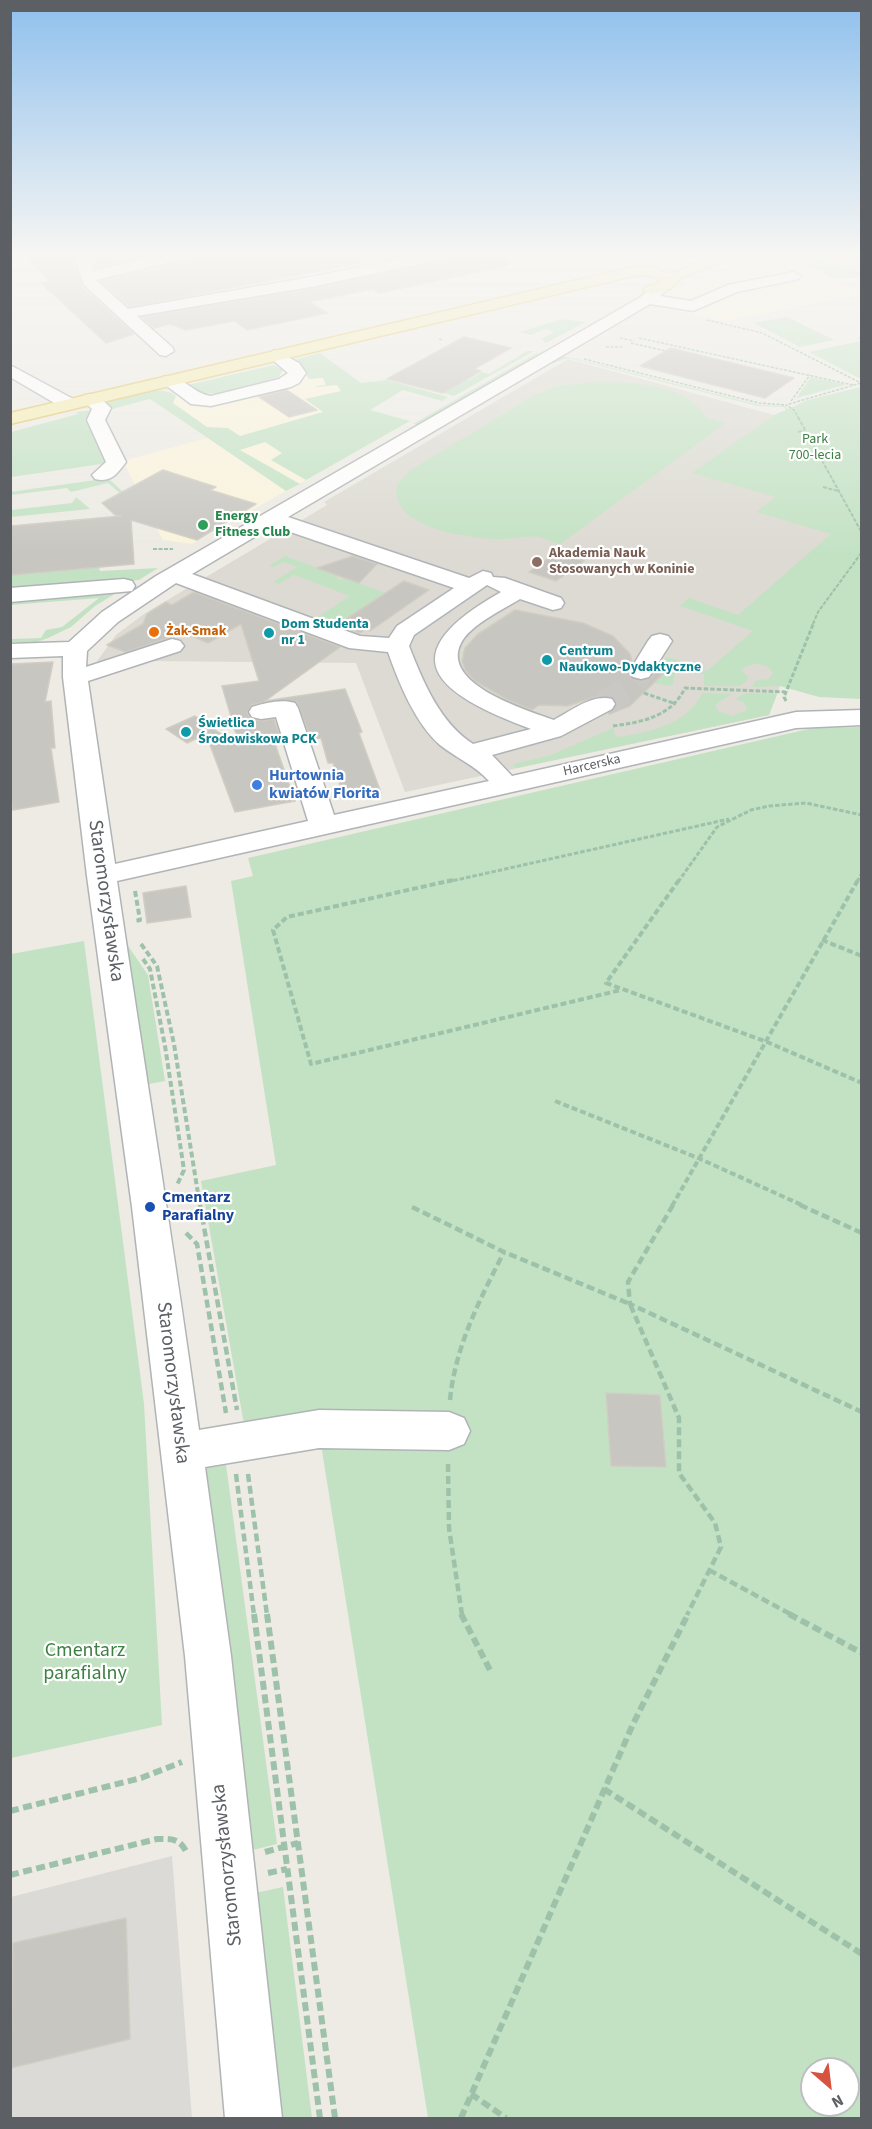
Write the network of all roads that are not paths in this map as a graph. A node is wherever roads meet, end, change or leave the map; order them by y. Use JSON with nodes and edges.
{"nodes":[{"id":1,"x":536,"y":354,"type":"edge"},
{"id":2,"x":275,"y":355,"type":"joint"},
{"id":3,"x":11,"y":371,"type":"edge"},
{"id":4,"x":169,"y":381,"type":"junction"},
{"id":5,"x":91,"y":399,"type":"junction"},
{"id":6,"x":69,"y":404,"type":"junction"},
{"id":7,"x":10,"y":419,"type":"edge"},
{"id":8,"x":102,"y":475,"type":"dead end"},
{"id":9,"x":270,"y":518,"type":"junction"},
{"id":10,"x":459,"y":563,"type":"dead end"},
{"id":11,"x":174,"y":575,"type":"junction"},
{"id":12,"x":477,"y":582,"type":"junction"},
{"id":13,"x":124,"y":586,"type":"dead end"},
{"id":14,"x":518,"y":591,"type":"junction"},
{"id":15,"x":10,"y":595,"type":"edge"},
{"id":16,"x":553,"y":603,"type":"dead end"},
{"id":17,"x":660,"y":641,"type":"dead end"},
{"id":18,"x":172,"y":646,"type":"dead end"},
{"id":19,"x":397,"y":646,"type":"junction"},
{"id":20,"x":75,"y":649,"type":"junction"},
{"id":21,"x":10,"y":651,"type":"edge"},
{"id":22,"x":75,"y":677,"type":"junction"},
{"id":23,"x":643,"y":682,"type":"tunnel mouth"},
{"id":24,"x":261,"y":711,"type":"dead end"},
{"id":25,"x":607,"y":715,"type":"tunnel mouth"},
{"id":26,"x":861,"y":717,"type":"edge"},
{"id":27,"x":555,"y":729,"type":"junction"},
{"id":28,"x":471,"y":753,"type":"junction"},
{"id":29,"x":506,"y":786,"type":"junction"},
{"id":30,"x":324,"y":827,"type":"junction"},
{"id":31,"x":121,"y":872,"type":"junction"},
{"id":32,"x":449,"y":1431,"type":"dead end"},
{"id":33,"x":181,"y":1452,"type":"junction"},
{"id":34,"x":253,"y":2118,"type":"edge"}],
"edges":[{"from":1,"to":9,"type":"street"},
{"from":2,"to":4,"type":"main road"},
{"from":2,"to":4,"type":"street"},
{"from":3,"to":6,"type":"street"},
{"from":4,"to":5,"type":"main road"},
{"from":5,"to":6,"type":"main road"},
{"from":5,"to":8,"type":"street"},
{"from":6,"to":7,"type":"main road"},
{"from":9,"to":11,"type":"street"},
{"from":9,"to":12,"type":"street"},
{"from":10,"to":12,"type":"street"},
{"from":11,"to":19,"type":"street"},
{"from":11,"to":20,"type":"street"},
{"from":12,"to":14,"type":"street"},
{"from":12,"to":19,"type":"street"},
{"from":13,"to":15,"type":"street"},
{"from":14,"to":16,"type":"street"},
{"from":14,"to":27,"type":"street"},
{"from":17,"to":23,"type":"street"},
{"from":18,"to":22,"type":"street"},
{"from":19,"to":28,"type":"street"},
{"from":20,"to":21,"type":"street"},
{"from":20,"to":22,"type":"street","name":"Staromorzysławska"},
{"from":22,"to":31,"type":"street","name":"Staromorzysławska"},
{"from":24,"to":30,"type":"street"},
{"from":25,"to":27,"type":"street"},
{"from":26,"to":29,"type":"street","name":"Harcerska"},
{"from":27,"to":28,"type":"street"},
{"from":28,"to":29,"type":"street"},
{"from":29,"to":30,"type":"street","name":"Harcerska"},
{"from":30,"to":31,"type":"street","name":"Harcerska"},
{"from":31,"to":33,"type":"street","name":"Staromorzysławska"},
{"from":32,"to":33,"type":"street"},
{"from":33,"to":34,"type":"street","name":"Staromorzysławska"}]}
